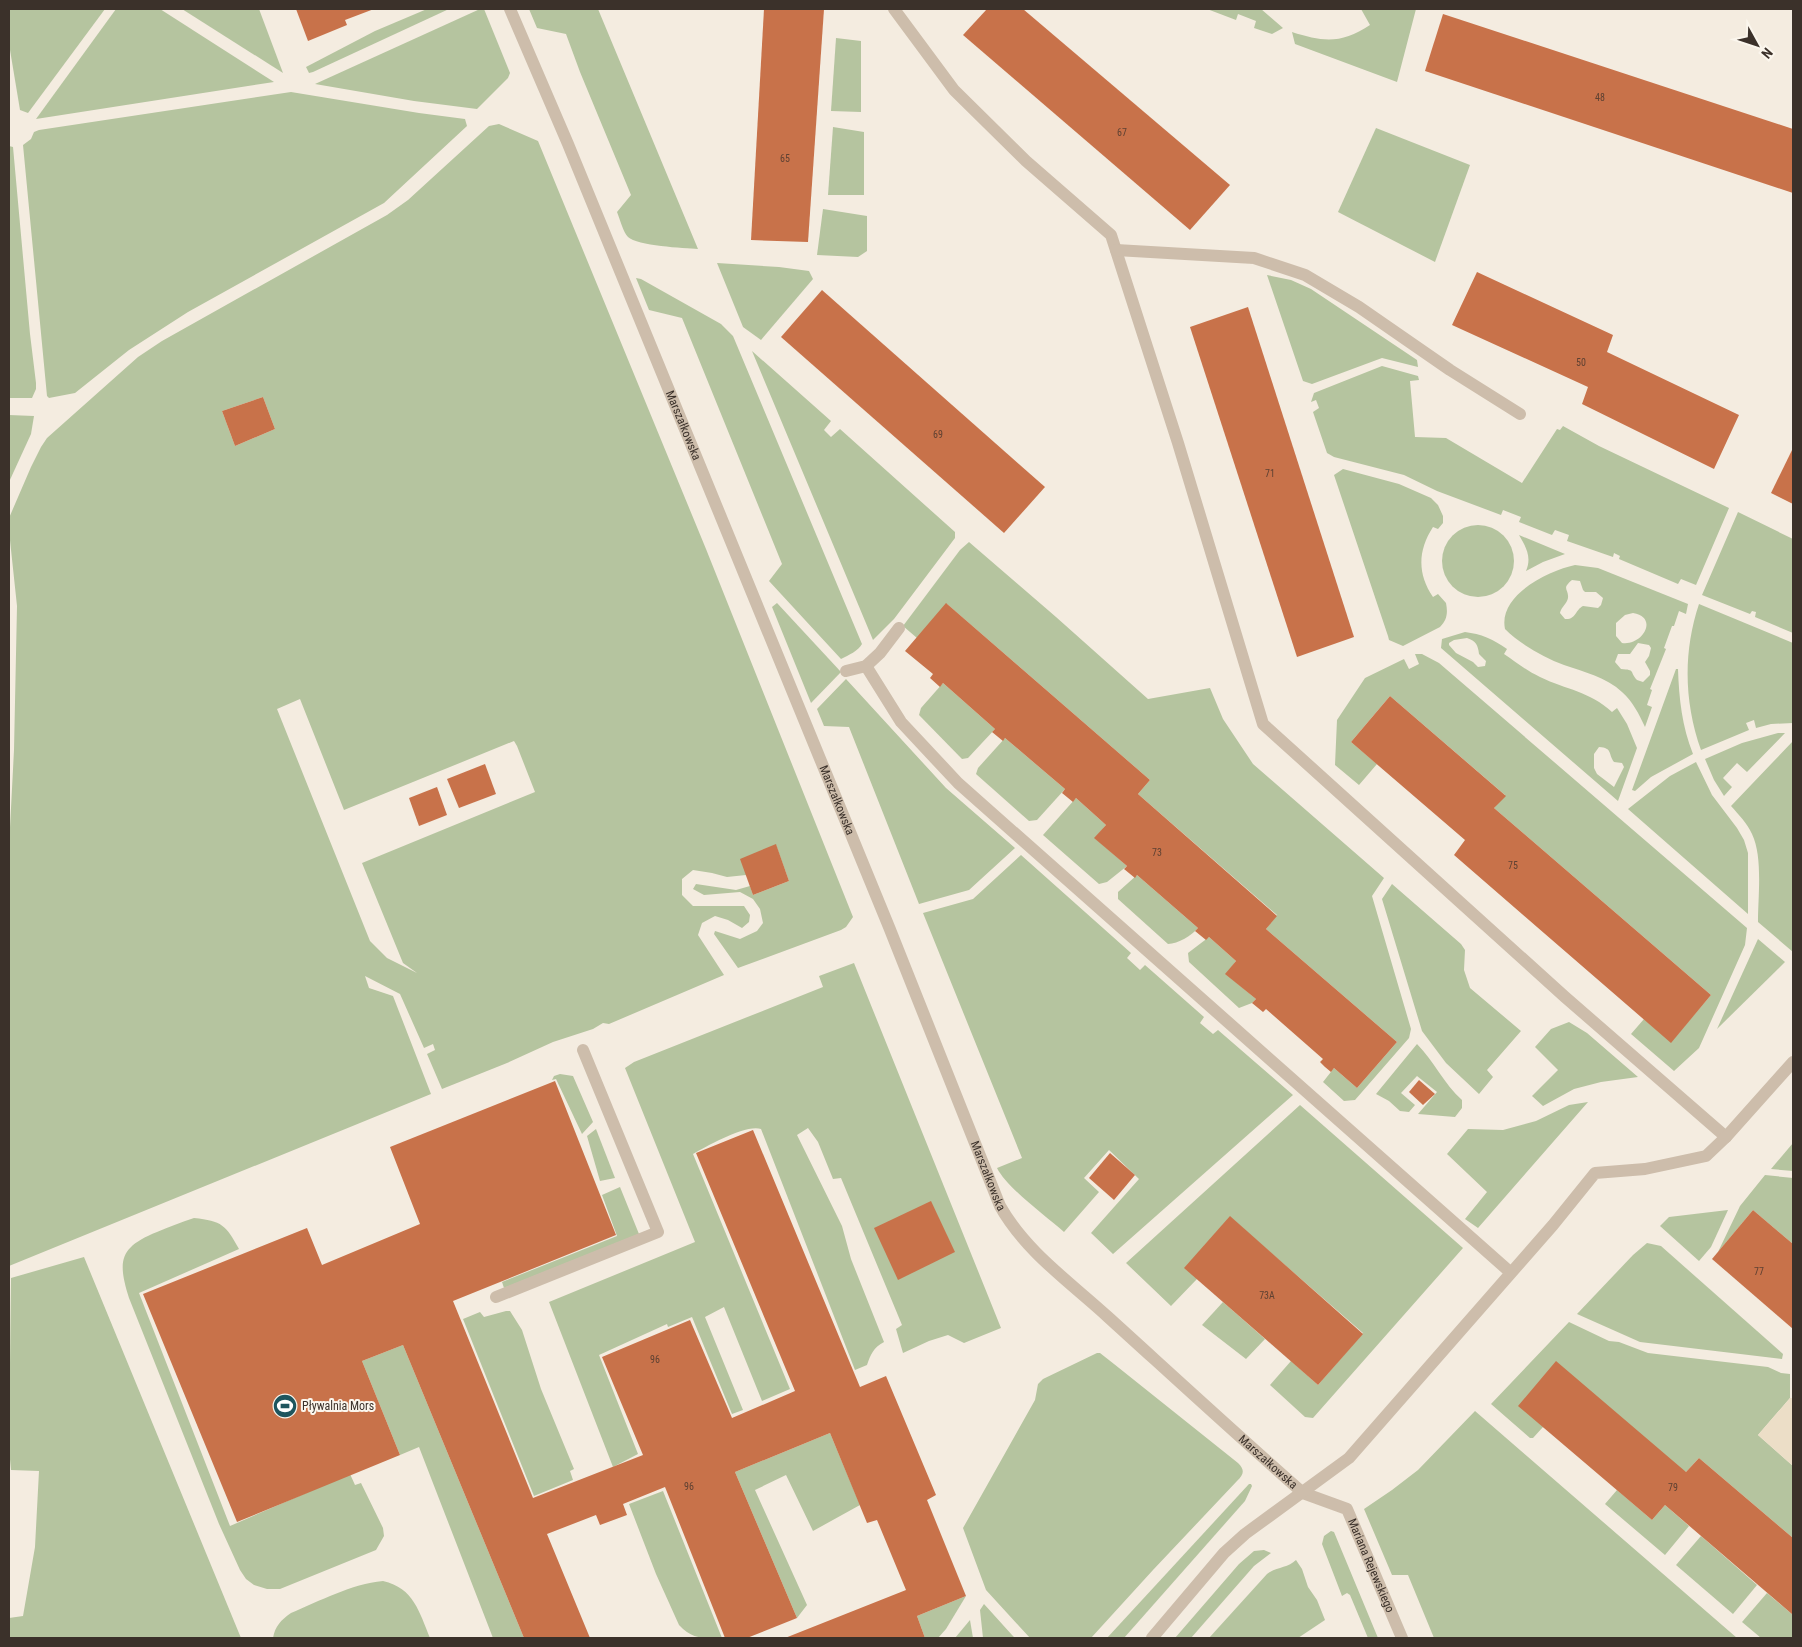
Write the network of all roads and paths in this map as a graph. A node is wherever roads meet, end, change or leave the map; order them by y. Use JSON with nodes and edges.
{"nodes":[{"id":1,"x":510,"y":9,"type":"edge"},
{"id":2,"x":894,"y":9,"type":"edge"},
{"id":3,"x":1116,"y":250,"type":"junction"},
{"id":4,"x":1520,"y":414,"type":"dead end"},
{"id":5,"x":899,"y":628,"type":"dead end"},
{"id":6,"x":866,"y":666,"type":"junction"},
{"id":7,"x":846,"y":671,"type":"dead end"},
{"id":8,"x":583,"y":1050,"type":"dead end"},
{"id":9,"x":1793,"y":1062,"type":"edge"},
{"id":10,"x":1726,"y":1138,"type":"junction"},
{"id":11,"x":1510,"y":1272,"type":"junction"},
{"id":12,"x":496,"y":1297,"type":"dead end"},
{"id":13,"x":1303,"y":1493,"type":"junction"},
{"id":14,"x":1152,"y":1638,"type":"edge"},
{"id":15,"x":1402,"y":1638,"type":"edge"}],
"edges":[{"from":1,"to":13,"type":"street","name":"Marszałkowska"},
{"from":2,"to":3,"type":"street"},
{"from":3,"to":4,"type":"street"},
{"from":3,"to":10,"type":"street"},
{"from":5,"to":6,"type":"street"},
{"from":6,"to":7,"type":"street"},
{"from":6,"to":11,"type":"street"},
{"from":8,"to":12,"type":"street"},
{"from":9,"to":10,"type":"street"},
{"from":10,"to":11,"type":"street"},
{"from":11,"to":13,"type":"street"},
{"from":13,"to":14,"type":"street"},
{"from":13,"to":15,"type":"street","name":"Mariana Rejewskiego"}]}
